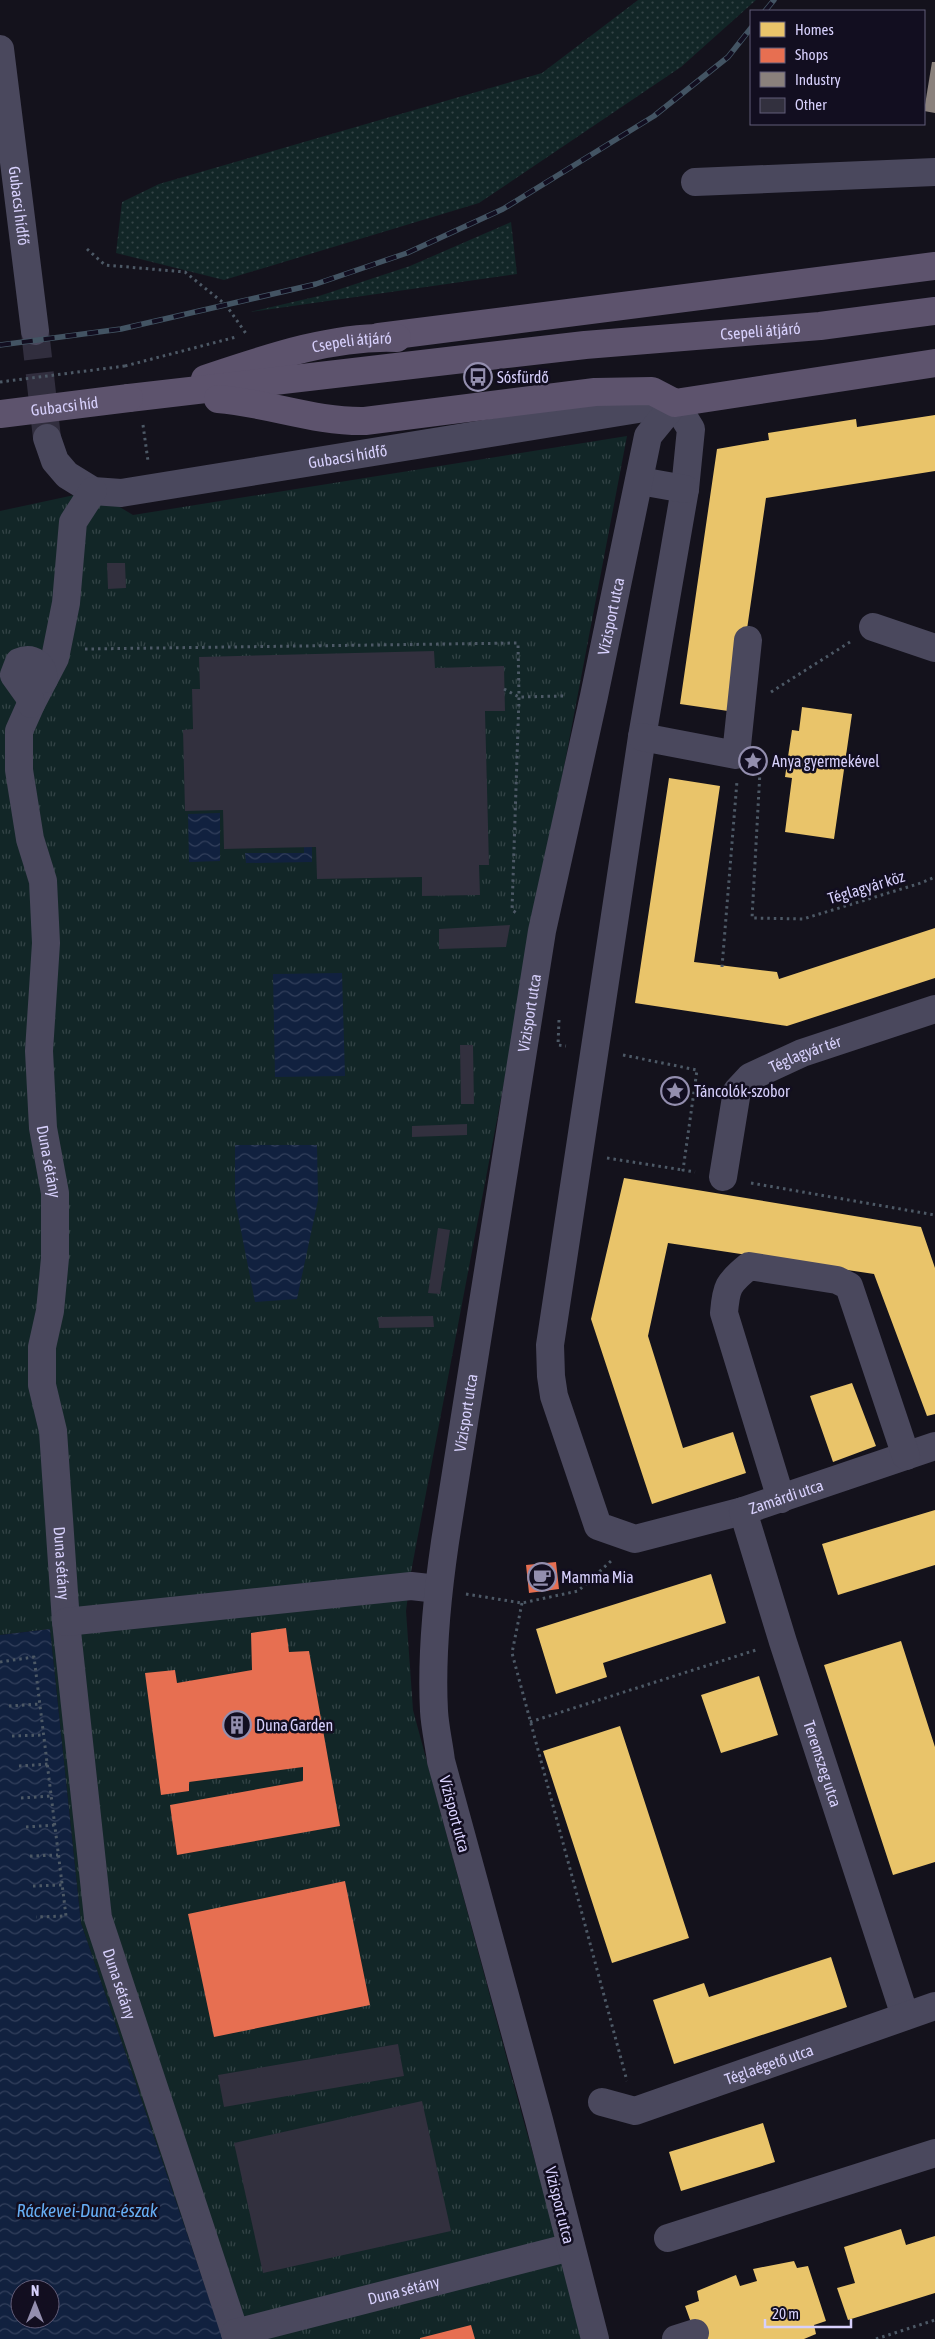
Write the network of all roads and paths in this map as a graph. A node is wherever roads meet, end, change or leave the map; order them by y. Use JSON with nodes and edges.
{"nodes":[{"id":1,"x":0,"y":49,"type":"edge"},
{"id":2,"x":935,"y":172,"type":"edge"},
{"id":3,"x":695,"y":182,"type":"dead end"},
{"id":4,"x":87,"y":250,"type":"dead end"},
{"id":5,"x":935,"y":266,"type":"edge"},
{"id":6,"x":935,"y":311,"type":"edge"},
{"id":7,"x":35,"y":331,"type":"tunnel mouth"},
{"id":8,"x":247,"y":335,"type":"dead end"},
{"id":9,"x":379,"y":337,"type":"junction"},
{"id":10,"x":586,"y":345,"type":"junction"},
{"id":11,"x":935,"y":363,"type":"edge"},
{"id":12,"x":125,"y":366,"type":"dead end"},
{"id":13,"x":0,"y":382,"type":"edge"},
{"id":14,"x":157,"y":396,"type":"junction"},
{"id":15,"x":130,"y":398,"type":"joint"},
{"id":16,"x":675,"y":403,"type":"junction"},
{"id":17,"x":0,"y":414,"type":"edge"},
{"id":18,"x":144,"y":427,"type":"dead end"},
{"id":19,"x":47,"y":438,"type":"tunnel mouth"},
{"id":20,"x":148,"y":466,"type":"dead end"},
{"id":21,"x":640,"y":481,"type":"junction"},
{"id":22,"x":685,"y":488,"type":"junction"},
{"id":23,"x":93,"y":491,"type":"junction"},
{"id":24,"x":873,"y":627,"type":"joint"},
{"id":25,"x":748,"y":640,"type":"dead end"},
{"id":26,"x":935,"y":648,"type":"edge"},
{"id":27,"x":52,"y":662,"type":"junction"},
{"id":28,"x":504,"y":689,"type":"dead end"},
{"id":29,"x":768,"y":693,"type":"dead end"},
{"id":30,"x":594,"y":696,"type":"junction"},
{"id":31,"x":519,"y":697,"type":"junction"},
{"id":32,"x":642,"y":737,"type":"junction"},
{"id":33,"x":738,"y":773,"type":"dead end"},
{"id":34,"x":759,"y":782,"type":"dead end"},
{"id":35,"x":935,"y":877,"type":"edge"},
{"id":36,"x":542,"y":931,"type":"junction"},
{"id":37,"x":722,"y":967,"type":"dead end"},
{"id":38,"x":935,"y":1010,"type":"edge"},
{"id":39,"x":620,"y":1054,"type":"dead end"},
{"id":40,"x":697,"y":1070,"type":"dead end"},
{"id":41,"x":628,"y":1161,"type":"dead end"},
{"id":42,"x":683,"y":1170,"type":"dead end"},
{"id":43,"x":723,"y":1177,"type":"dead end"},
{"id":44,"x":762,"y":1185,"type":"dead end"},
{"id":45,"x":935,"y":1215,"type":"edge"},
{"id":46,"x":935,"y":1446,"type":"edge"},
{"id":47,"x":906,"y":1456,"type":"junction"},
{"id":48,"x":781,"y":1499,"type":"junction"},
{"id":49,"x":743,"y":1511,"type":"junction"},
{"id":50,"x":635,"y":1539,"type":"junction"},
{"id":51,"x":438,"y":1589,"type":"junction"},
{"id":52,"x":498,"y":1599,"type":"dead end"},
{"id":53,"x":522,"y":1603,"type":"junction"},
{"id":54,"x":66,"y":1622,"type":"junction"},
{"id":55,"x":783,"y":1642,"type":"junction"},
{"id":56,"x":0,"y":1662,"type":"edge"},
{"id":57,"x":40,"y":1704,"type":"junction"},
{"id":58,"x":9,"y":1706,"type":"dead end"},
{"id":59,"x":530,"y":1722,"type":"junction"},
{"id":60,"x":44,"y":1734,"type":"junction"},
{"id":61,"x":12,"y":1736,"type":"dead end"},
{"id":62,"x":51,"y":1796,"type":"junction"},
{"id":63,"x":21,"y":1798,"type":"dead end"},
{"id":64,"x":55,"y":1824,"type":"junction"},
{"id":65,"x":26,"y":1827,"type":"dead end"},
{"id":66,"x":58,"y":1855,"type":"junction"},
{"id":67,"x":30,"y":1856,"type":"dead end"},
{"id":68,"x":62,"y":1885,"type":"junction"},
{"id":69,"x":34,"y":1886,"type":"dead end"},
{"id":70,"x":36,"y":1917,"type":"dead end"},
{"id":71,"x":935,"y":2006,"type":"edge"},
{"id":72,"x":905,"y":2016,"type":"junction"},
{"id":73,"x":602,"y":2102,"type":"dead end"},
{"id":74,"x":635,"y":2111,"type":"junction"},
{"id":75,"x":935,"y":2153,"type":"edge"},
{"id":76,"x":668,"y":2238,"type":"dead end"},
{"id":77,"x":571,"y":2247,"type":"junction"},
{"id":78,"x":935,"y":2320,"type":"edge"},
{"id":79,"x":236,"y":2336,"type":"edge"},
{"id":80,"x":596,"y":2339,"type":"edge"},
{"id":81,"x":876,"y":2339,"type":"edge"}],
"edges":[{"from":1,"to":7,"type":"street","name":"Gubacsi hídfő"},
{"from":2,"to":3,"type":"street"},
{"from":4,"to":8,"type":"path"},
{"from":5,"to":9,"type":"main road"},
{"from":6,"to":10,"type":"main road","name":"Csepeli átjáró"},
{"from":9,"to":10,"type":"main road","name":"Csepeli átjáró"},
{"from":9,"to":14,"type":"main road","name":"Csepeli átjáró"},
{"from":10,"to":14,"type":"main road","name":"Csepeli átjáró"},
{"from":11,"to":16,"type":"main road"},
{"from":12,"to":13,"type":"path","bridge":true},
{"from":14,"to":15,"type":"main road","name":"Csepeli átjáró"},
{"from":14,"to":16,"type":"main road"},
{"from":15,"to":17,"type":"main road","name":"Gubacsi híd","bridge":true},
{"from":16,"to":21,"type":"street","name":"Vízisport utca"},
{"from":16,"to":22,"type":"street"},
{"from":16,"to":23,"type":"street","name":"Gubacsi hídfő"},
{"from":18,"to":20,"type":"path"},
{"from":19,"to":23,"type":"street","name":"Gubacsi hídfő"},
{"from":21,"to":22,"type":"street"},
{"from":21,"to":30,"type":"street","name":"Vízisport utca"},
{"from":22,"to":32,"type":"street"},
{"from":23,"to":27,"type":"street"},
{"from":24,"to":26,"type":"street"},
{"from":24,"to":29,"type":"path"},
{"from":25,"to":32,"type":"street"},
{"from":27,"to":31,"type":"path"},
{"from":27,"to":54,"type":"street","name":"Duna sétány"},
{"from":28,"to":31,"type":"path"},
{"from":30,"to":31,"type":"path"},
{"from":30,"to":36,"type":"street","name":"Vízisport utca"},
{"from":31,"to":36,"type":"path"},
{"from":32,"to":50,"type":"street"},
{"from":33,"to":37,"type":"path"},
{"from":34,"to":35,"type":"path","name":"Téglagyár köz"},
{"from":36,"to":51,"type":"street","name":"Vízisport utca"},
{"from":38,"to":43,"type":"street","name":"Téglagyár tér"},
{"from":39,"to":40,"type":"path"},
{"from":41,"to":42,"type":"path"},
{"from":44,"to":45,"type":"path"},
{"from":46,"to":47,"type":"street","name":"Zamárdi utca"},
{"from":47,"to":48,"type":"street","name":"Zamárdi utca"},
{"from":47,"to":48,"type":"street"},
{"from":48,"to":49,"type":"street","name":"Zamárdi utca"},
{"from":49,"to":50,"type":"street","name":"Zamárdi utca"},
{"from":49,"to":55,"type":"street","name":"Teremszeg utca"},
{"from":50,"to":53,"type":"path"},
{"from":51,"to":54,"type":"street","name":"Duna sétány"},
{"from":51,"to":77,"type":"street","name":"Vízisport utca"},
{"from":52,"to":53,"type":"path"},
{"from":53,"to":59,"type":"path"},
{"from":54,"to":79,"type":"street","name":"Duna sétány"},
{"from":55,"to":59,"type":"path"},
{"from":55,"to":72,"type":"street","name":"Teremszeg utca"},
{"from":56,"to":57,"type":"path"},
{"from":57,"to":58,"type":"path"},
{"from":57,"to":60,"type":"path"},
{"from":59,"to":74,"type":"path"},
{"from":60,"to":61,"type":"path"},
{"from":60,"to":62,"type":"path"},
{"from":62,"to":63,"type":"path"},
{"from":62,"to":64,"type":"path"},
{"from":64,"to":65,"type":"path"},
{"from":64,"to":66,"type":"path"},
{"from":66,"to":67,"type":"path"},
{"from":66,"to":68,"type":"path"},
{"from":68,"to":69,"type":"path"},
{"from":68,"to":70,"type":"path"},
{"from":71,"to":72,"type":"street","name":"Téglaégető utca"},
{"from":72,"to":74,"type":"street","name":"Téglaégető utca"},
{"from":73,"to":74,"type":"street"},
{"from":75,"to":76,"type":"street"},
{"from":77,"to":79,"type":"street","name":"Duna sétány"},
{"from":77,"to":80,"type":"street","name":"Vízisport utca"},
{"from":78,"to":81,"type":"path"}]}
